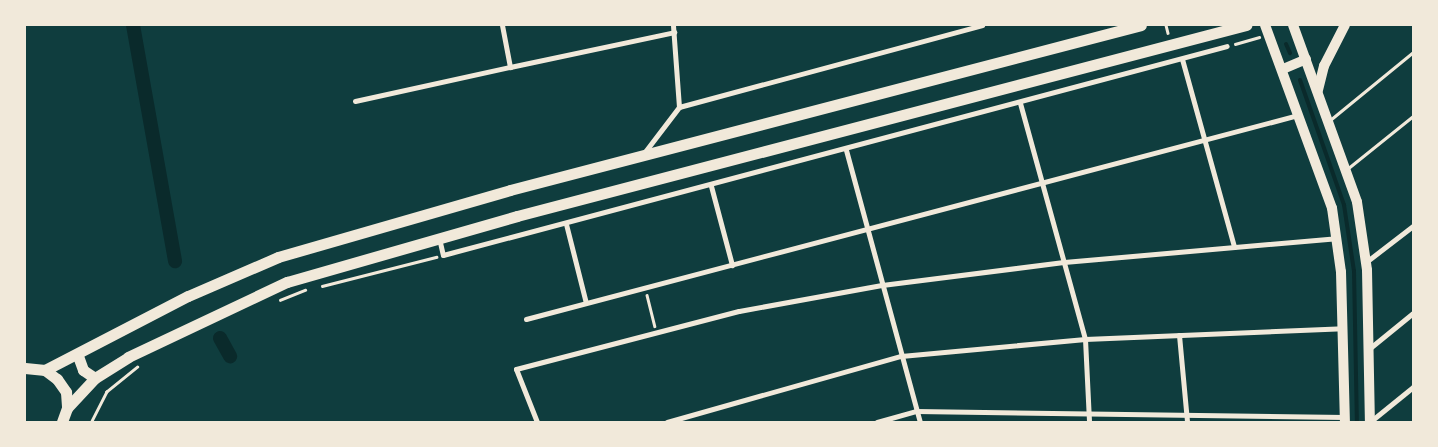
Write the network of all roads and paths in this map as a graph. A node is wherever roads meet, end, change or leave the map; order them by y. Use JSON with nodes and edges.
{"nodes":[{"id":1,"x":502,"y":25,"type":"edge"},
{"id":2,"x":673,"y":25,"type":"edge"},
{"id":3,"x":982,"y":25,"type":"edge"},
{"id":4,"x":1141,"y":25,"type":"edge"},
{"id":5,"x":1246,"y":25,"type":"edge"},
{"id":6,"x":1293,"y":25,"type":"edge"},
{"id":7,"x":1345,"y":25,"type":"edge"},
{"id":8,"x":1267,"y":30,"type":"edge"},
{"id":9,"x":674,"y":32,"type":"junction"},
{"id":10,"x":1227,"y":46,"type":"joint"},
{"id":11,"x":1413,"y":52,"type":"edge"},
{"id":12,"x":1306,"y":59,"type":"junction"},
{"id":13,"x":1182,"y":60,"type":"junction"},
{"id":14,"x":510,"y":67,"type":"junction"},
{"id":15,"x":1282,"y":69,"type":"junction"},
{"id":16,"x":1318,"y":90,"type":"junction"},
{"id":17,"x":355,"y":101,"type":"dead end"},
{"id":18,"x":1020,"y":103,"type":"junction"},
{"id":19,"x":679,"y":107,"type":"junction"},
{"id":20,"x":1300,"y":115,"type":"junction"},
{"id":21,"x":1413,"y":116,"type":"edge"},
{"id":22,"x":1330,"y":120,"type":"junction"},
{"id":23,"x":1205,"y":140,"type":"junction"},
{"id":24,"x":846,"y":150,"type":"junction"},
{"id":25,"x":642,"y":156,"type":"junction"},
{"id":26,"x":1347,"y":169,"type":"junction"},
{"id":27,"x":1043,"y":183,"type":"junction"},
{"id":28,"x":711,"y":186,"type":"junction"},
{"id":29,"x":566,"y":224,"type":"junction"},
{"id":30,"x":1413,"y":226,"type":"edge"},
{"id":31,"x":866,"y":229,"type":"junction"},
{"id":32,"x":439,"y":238,"type":"junction"},
{"id":33,"x":1337,"y":238,"type":"junction"},
{"id":34,"x":1234,"y":247,"type":"junction"},
{"id":35,"x":442,"y":255,"type":"junction"},
{"id":36,"x":1064,"y":262,"type":"junction"},
{"id":37,"x":1366,"y":263,"type":"junction"},
{"id":38,"x":732,"y":265,"type":"junction"},
{"id":39,"x":319,"y":286,"type":"dead end"},
{"id":40,"x":882,"y":286,"type":"junction"},
{"id":41,"x":645,"y":288,"type":"junction"},
{"id":42,"x":310,"y":289,"type":"dead end"},
{"id":43,"x":270,"y":303,"type":"dead end"},
{"id":44,"x":586,"y":303,"type":"junction"},
{"id":45,"x":1413,"y":313,"type":"edge"},
{"id":46,"x":526,"y":319,"type":"dead end"},
{"id":47,"x":1344,"y":328,"type":"junction"},
{"id":48,"x":656,"y":332,"type":"junction"},
{"id":49,"x":1179,"y":335,"type":"junction"},
{"id":50,"x":1085,"y":339,"type":"junction"},
{"id":51,"x":1370,"y":348,"type":"junction"},
{"id":52,"x":78,"y":356,"type":"junction"},
{"id":53,"x":901,"y":356,"type":"junction"},
{"id":54,"x":145,"y":362,"type":"dead end"},
{"id":55,"x":25,"y":368,"type":"edge"},
{"id":56,"x":45,"y":370,"type":"junction"},
{"id":57,"x":96,"y":378,"type":"junction"},
{"id":58,"x":1413,"y":386,"type":"edge"},
{"id":59,"x":67,"y":408,"type":"junction"},
{"id":60,"x":916,"y":411,"type":"junction"},
{"id":61,"x":1089,"y":414,"type":"junction"},
{"id":62,"x":1187,"y":415,"type":"junction"},
{"id":63,"x":1345,"y":420,"type":"edge"},
{"id":64,"x":62,"y":422,"type":"edge"},
{"id":65,"x":91,"y":422,"type":"edge"},
{"id":66,"x":537,"y":422,"type":"edge"},
{"id":67,"x":667,"y":422,"type":"edge"},
{"id":68,"x":877,"y":422,"type":"edge"},
{"id":69,"x":920,"y":422,"type":"edge"},
{"id":70,"x":1089,"y":422,"type":"edge"},
{"id":71,"x":1187,"y":422,"type":"edge"},
{"id":72,"x":1370,"y":422,"type":"edge"}],
"edges":[{"from":1,"to":14,"type":"street"},
{"from":2,"to":9,"type":"street"},
{"from":3,"to":19,"type":"street"},
{"from":4,"to":25,"type":"main road"},
{"from":5,"to":32,"type":"main road"},
{"from":6,"to":12,"type":"main road"},
{"from":7,"to":16,"type":"main road"},
{"from":8,"to":10,"type":"path"},
{"from":8,"to":15,"type":"main road"},
{"from":9,"to":14,"type":"street"},
{"from":9,"to":19,"type":"street"},
{"from":10,"to":13,"type":"street"},
{"from":11,"to":22,"type":"lane"},
{"from":12,"to":15,"type":"main road"},
{"from":12,"to":16,"type":"main road"},
{"from":13,"to":18,"type":"street"},
{"from":13,"to":23,"type":"street"},
{"from":14,"to":17,"type":"street"},
{"from":15,"to":20,"type":"main road"},
{"from":16,"to":22,"type":"main road"},
{"from":18,"to":24,"type":"street"},
{"from":18,"to":27,"type":"street"},
{"from":19,"to":25,"type":"street"},
{"from":20,"to":23,"type":"street"},
{"from":20,"to":33,"type":"main road"},
{"from":21,"to":26,"type":"lane"},
{"from":22,"to":26,"type":"main road"},
{"from":23,"to":27,"type":"street"},
{"from":23,"to":34,"type":"street"},
{"from":24,"to":28,"type":"street"},
{"from":24,"to":31,"type":"street"},
{"from":25,"to":52,"type":"main road"},
{"from":26,"to":37,"type":"main road"},
{"from":27,"to":31,"type":"street"},
{"from":27,"to":36,"type":"street"},
{"from":28,"to":29,"type":"street"},
{"from":28,"to":38,"type":"street"},
{"from":29,"to":35,"type":"street"},
{"from":29,"to":44,"type":"street"},
{"from":30,"to":37,"type":"street"},
{"from":31,"to":38,"type":"street"},
{"from":31,"to":40,"type":"street"},
{"from":32,"to":35,"type":"street"},
{"from":32,"to":57,"type":"main road"},
{"from":33,"to":34,"type":"street"},
{"from":33,"to":47,"type":"main road"},
{"from":34,"to":36,"type":"street"},
{"from":35,"to":39,"type":"path"},
{"from":36,"to":40,"type":"street"},
{"from":36,"to":50,"type":"street"},
{"from":37,"to":51,"type":"main road"},
{"from":38,"to":41,"type":"street"},
{"from":40,"to":48,"type":"street"},
{"from":40,"to":53,"type":"street"},
{"from":41,"to":44,"type":"street"},
{"from":41,"to":48,"type":"path"},
{"from":42,"to":43,"type":"path"},
{"from":44,"to":46,"type":"street"},
{"from":45,"to":51,"type":"street"},
{"from":47,"to":49,"type":"street"},
{"from":47,"to":63,"type":"main road"},
{"from":48,"to":66,"type":"street"},
{"from":49,"to":50,"type":"street"},
{"from":49,"to":62,"type":"street"},
{"from":50,"to":53,"type":"street"},
{"from":50,"to":61,"type":"street"},
{"from":51,"to":72,"type":"main road"},
{"from":52,"to":56,"type":"main road"},
{"from":52,"to":57,"type":"main road"},
{"from":53,"to":60,"type":"street"},
{"from":53,"to":67,"type":"street"},
{"from":54,"to":65,"type":"path"},
{"from":55,"to":56,"type":"main road"},
{"from":56,"to":59,"type":"main road"},
{"from":57,"to":59,"type":"main road"},
{"from":58,"to":72,"type":"street"},
{"from":59,"to":64,"type":"main road"},
{"from":60,"to":61,"type":"street"},
{"from":60,"to":68,"type":"street"},
{"from":60,"to":69,"type":"street"},
{"from":61,"to":62,"type":"street"},
{"from":61,"to":70,"type":"street"},
{"from":62,"to":63,"type":"street"},
{"from":62,"to":71,"type":"street"}]}
